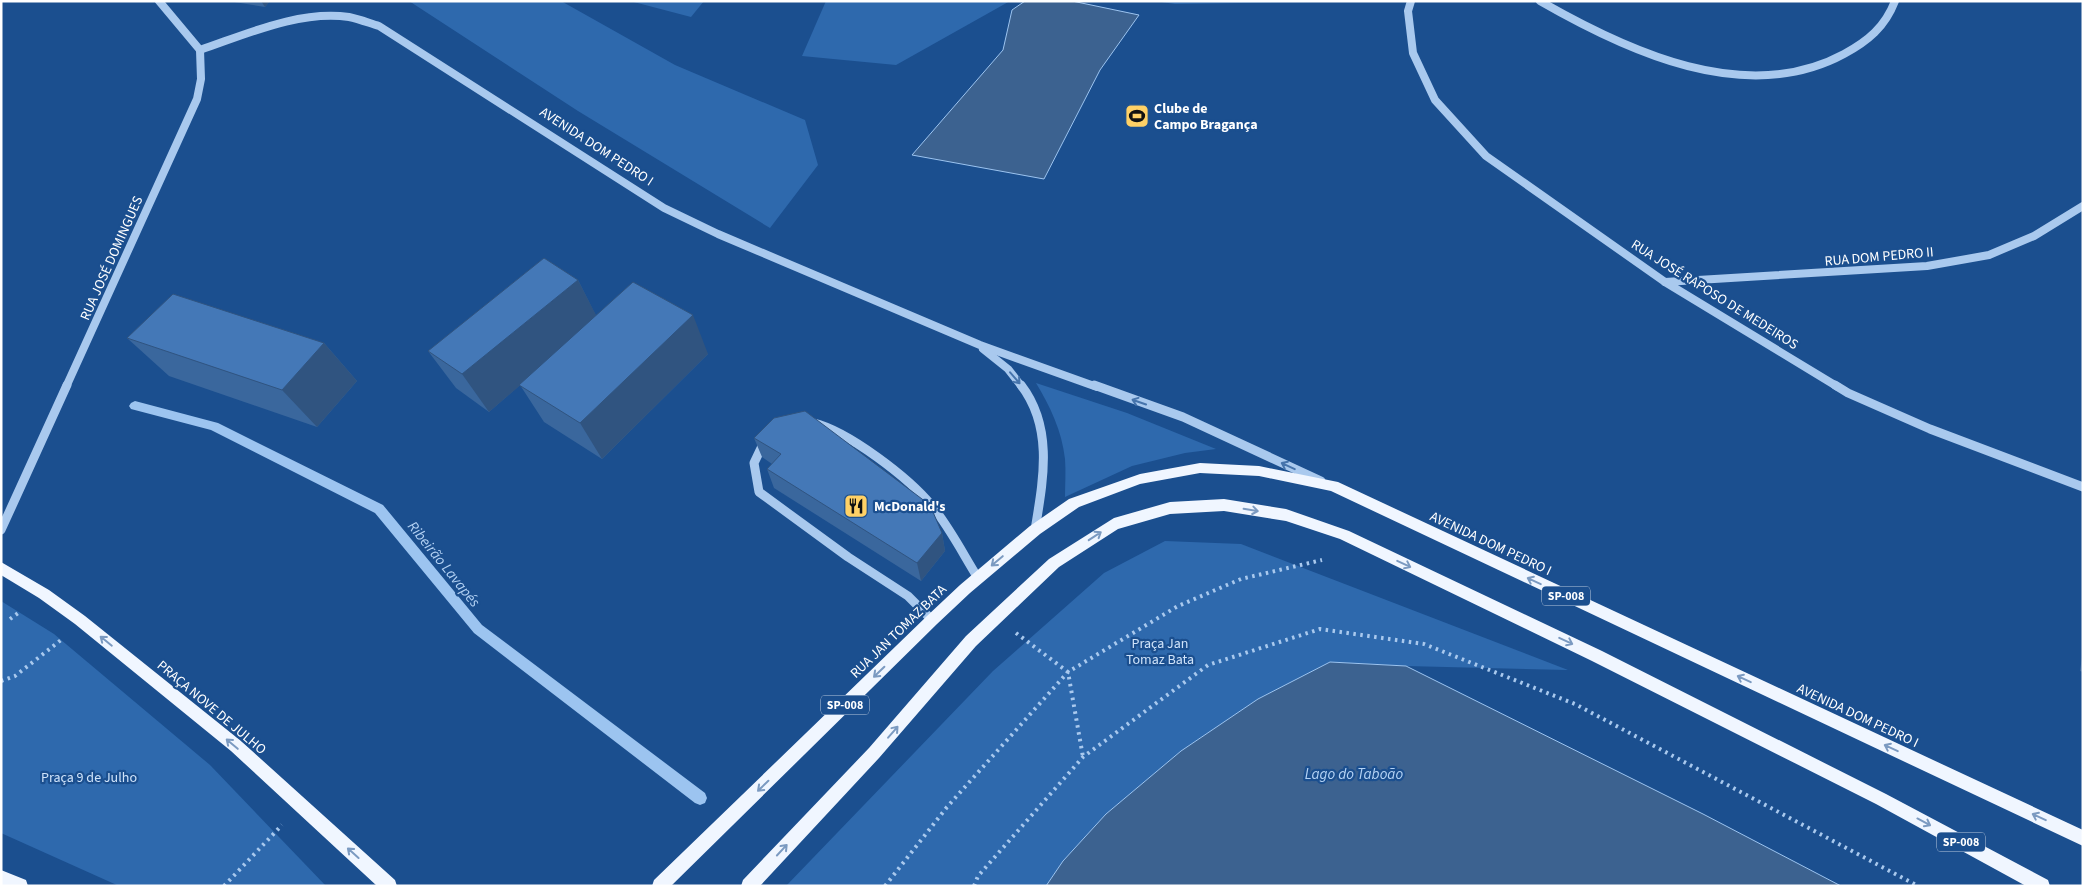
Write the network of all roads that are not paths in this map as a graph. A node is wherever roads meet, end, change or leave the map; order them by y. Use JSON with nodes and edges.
{"nodes":[{"id":1,"x":159,"y":1,"type":"edge"},
{"id":2,"x":1411,"y":1,"type":"edge"},
{"id":3,"x":1540,"y":1,"type":"edge"},
{"id":4,"x":1895,"y":1,"type":"edge"},
{"id":5,"x":200,"y":50,"type":"junction"},
{"id":6,"x":2083,"y":206,"type":"edge"},
{"id":7,"x":1665,"y":282,"type":"junction"},
{"id":8,"x":980,"y":345,"type":"junction"},
{"id":9,"x":801,"y":424,"type":"edge"},
{"id":10,"x":772,"y":436,"type":"edge"},
{"id":11,"x":1333,"y":486,"type":"junction"},
{"id":12,"x":2083,"y":487,"type":"edge"},
{"id":13,"x":1,"y":530,"type":"edge"},
{"id":14,"x":1034,"y":530,"type":"junction"},
{"id":15,"x":1,"y":568,"type":"edge"},
{"id":16,"x":978,"y":578,"type":"junction"},
{"id":17,"x":932,"y":620,"type":"junction"},
{"id":18,"x":2083,"y":838,"type":"edge"},
{"id":19,"x":1,"y":878,"type":"edge"},
{"id":20,"x":20,"y":886,"type":"edge"},
{"id":21,"x":389,"y":886,"type":"edge"},
{"id":22,"x":660,"y":886,"type":"edge"},
{"id":23,"x":748,"y":886,"type":"edge"},
{"id":24,"x":2042,"y":886,"type":"edge"}],
"edges":[{"from":1,"to":5,"type":"street"},
{"from":2,"to":7,"type":"street","name":"RUA JOSÉ RAPOSO DE MEDEIROS"},
{"from":3,"to":4,"type":"street"},
{"from":5,"to":8,"type":"street","name":"AVENIDA DOM PEDRO I"},
{"from":5,"to":13,"type":"street","name":"RUA JOSÉ DOMINGUES"},
{"from":6,"to":7,"type":"street","name":"RUA DOM PEDRO II"},
{"from":7,"to":12,"type":"street","name":"RUA JOSÉ RAPOSO DE MEDEIROS"},
{"from":11,"to":8,"type":"street","name":"AVENIDA DOM PEDRO I","one_way":true},
{"from":8,"to":14,"type":"street","one_way":true},
{"from":9,"to":16,"type":"street"},
{"from":10,"to":17,"type":"street"},
{"from":11,"to":14,"type":"main road","name":"AVENIDA DOM PEDRO I","number":"SP-008"},
{"from":18,"to":11,"type":"main road","name":"AVENIDA DOM PEDRO I","number":"SP-008","one_way":true},
{"from":14,"to":16,"type":"main road","name":"RUA JAN TOMAZ BATA","number":"SP-008","one_way":true},
{"from":21,"to":15,"type":"main road","name":"PRAÇA NOVE DE JULHO","one_way":true},
{"from":16,"to":17,"type":"main road","name":"RUA JAN TOMAZ BATA","number":"SP-008"},
{"from":17,"to":22,"type":"main road","name":"RUA JAN TOMAZ BATA","number":"SP-008","one_way":true},
{"from":19,"to":20,"type":"main road"},
{"from":23,"to":24,"type":"main road","number":"SP-008","one_way":true}]}
